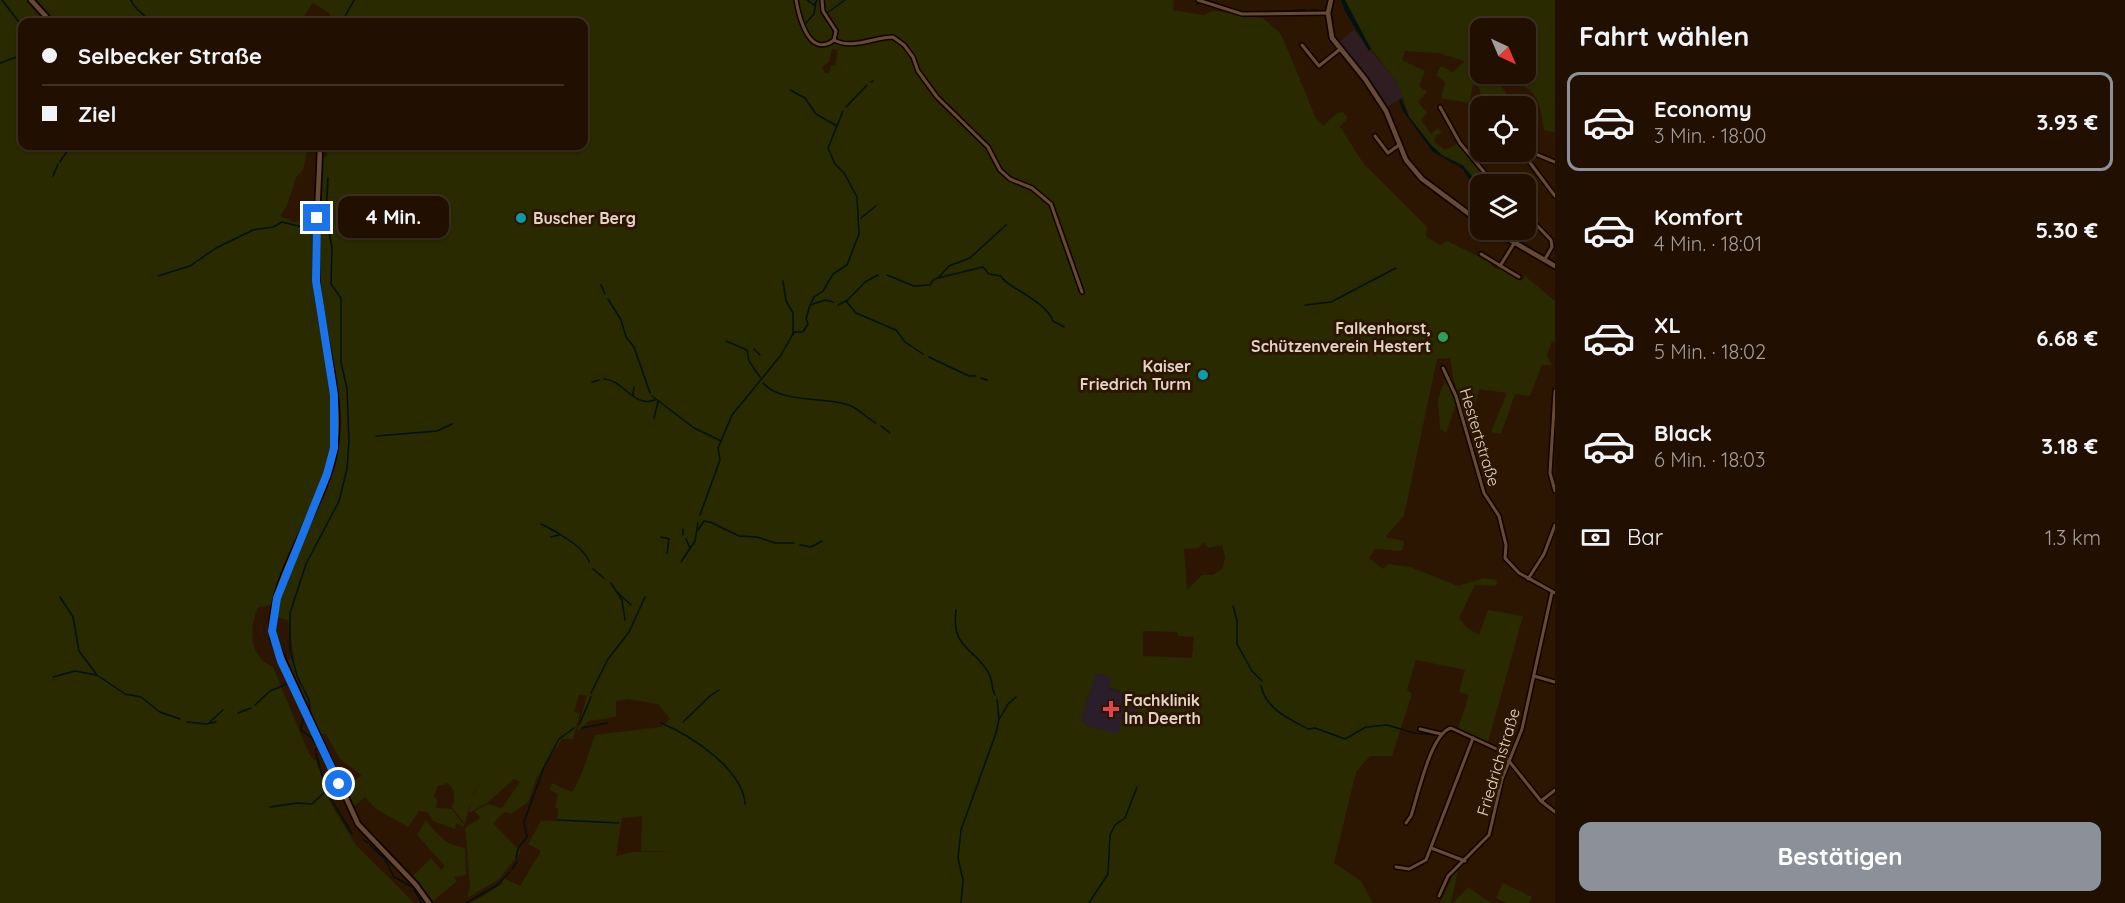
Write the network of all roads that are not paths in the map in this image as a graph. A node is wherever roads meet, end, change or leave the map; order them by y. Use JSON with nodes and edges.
{"nodes":[{"id":1,"x":32,"y":0,"type":"edge"},
{"id":2,"x":796,"y":0,"type":"edge"},
{"id":3,"x":822,"y":0,"type":"edge"},
{"id":4,"x":1198,"y":0,"type":"edge"},
{"id":5,"x":1331,"y":0,"type":"edge"},
{"id":6,"x":1328,"y":13,"type":"junction"},
{"id":7,"x":48,"y":18,"type":"edge"},
{"id":8,"x":834,"y":40,"type":"junction"},
{"id":9,"x":1302,"y":45,"type":"dead end"},
{"id":10,"x":1340,"y":50,"type":"junction"},
{"id":11,"x":1440,"y":107,"type":"dead end"},
{"id":12,"x":1375,"y":136,"type":"dead end"},
{"id":13,"x":1399,"y":145,"type":"junction"},
{"id":14,"x":320,"y":150,"type":"edge"},
{"id":15,"x":1536,"y":154,"type":"edge"},
{"id":16,"x":1530,"y":162,"type":"edge"},
{"id":17,"x":1555,"y":162,"type":"edge"},
{"id":18,"x":1486,"y":174,"type":"edge"},
{"id":19,"x":1555,"y":196,"type":"edge"},
{"id":20,"x":1470,"y":214,"type":"edge"},
{"id":21,"x":1536,"y":224,"type":"edge"},
{"id":22,"x":1511,"y":240,"type":"edge"},
{"id":23,"x":1515,"y":242,"type":"junction"},
{"id":24,"x":1481,"y":254,"type":"dead end"},
{"id":25,"x":1545,"y":260,"type":"junction"},
{"id":26,"x":1500,"y":266,"type":"junction"},
{"id":27,"x":1555,"y":266,"type":"edge"},
{"id":28,"x":1519,"y":278,"type":"dead end"},
{"id":29,"x":1082,"y":292,"type":"dead end"},
{"id":30,"x":1443,"y":368,"type":"dead end"},
{"id":31,"x":1555,"y":391,"type":"edge"},
{"id":32,"x":1555,"y":491,"type":"edge"},
{"id":33,"x":1555,"y":525,"type":"edge"},
{"id":34,"x":1528,"y":579,"type":"junction"},
{"id":35,"x":1554,"y":592,"type":"edge"},
{"id":36,"x":1533,"y":676,"type":"junction"},
{"id":37,"x":1555,"y":682,"type":"edge"},
{"id":38,"x":1420,"y":729,"type":"dead end"},
{"id":39,"x":1441,"y":734,"type":"junction"},
{"id":40,"x":1473,"y":738,"type":"junction"},
{"id":41,"x":1509,"y":758,"type":"junction"},
{"id":42,"x":1555,"y":790,"type":"edge"},
{"id":43,"x":1541,"y":801,"type":"junction"},
{"id":44,"x":1555,"y":812,"type":"edge"},
{"id":45,"x":1406,"y":823,"type":"dead end"},
{"id":46,"x":1431,"y":848,"type":"junction"},
{"id":47,"x":1465,"y":861,"type":"junction"},
{"id":48,"x":1396,"y":867,"type":"dead end"},
{"id":49,"x":1439,"y":896,"type":"dead end"},
{"id":50,"x":429,"y":903,"type":"edge"}],
"edges":[{"from":1,"to":7,"type":"main road"},
{"from":2,"to":8,"type":"street"},
{"from":3,"to":8,"type":"street"},
{"from":4,"to":6,"type":"street"},
{"from":5,"to":6,"type":"main road"},
{"from":6,"to":10,"type":"main road"},
{"from":8,"to":29,"type":"street"},
{"from":9,"to":10,"type":"street"},
{"from":10,"to":13,"type":"main road"},
{"from":11,"to":18,"type":"street"},
{"from":12,"to":13,"type":"street"},
{"from":13,"to":20,"type":"main road"},
{"from":14,"to":50,"type":"main road"},
{"from":15,"to":17,"type":"street"},
{"from":16,"to":19,"type":"street"},
{"from":21,"to":25,"type":"street"},
{"from":22,"to":23,"type":"main road"},
{"from":23,"to":25,"type":"main road"},
{"from":23,"to":26,"type":"street"},
{"from":24,"to":26,"type":"street"},
{"from":25,"to":27,"type":"main road"},
{"from":26,"to":28,"type":"street"},
{"from":30,"to":34,"type":"street","name":"Hestertstraße"},
{"from":31,"to":32,"type":"street"},
{"from":33,"to":34,"type":"street"},
{"from":34,"to":35,"type":"street","name":"Hestertstraße"},
{"from":35,"to":36,"type":"street","name":"Friedrichstraße"},
{"from":36,"to":37,"type":"street"},
{"from":36,"to":41,"type":"street","name":"Friedrichstraße"},
{"from":38,"to":39,"type":"street"},
{"from":39,"to":40,"type":"street"},
{"from":39,"to":45,"type":"street"},
{"from":40,"to":41,"type":"street"},
{"from":40,"to":46,"type":"street"},
{"from":41,"to":43,"type":"street"},
{"from":41,"to":47,"type":"street","name":"Friedrichstraße"},
{"from":42,"to":43,"type":"street"},
{"from":43,"to":44,"type":"street"},
{"from":46,"to":47,"type":"street"},
{"from":46,"to":48,"type":"street"},
{"from":47,"to":49,"type":"street","name":"Friedrichstraße"}]}
